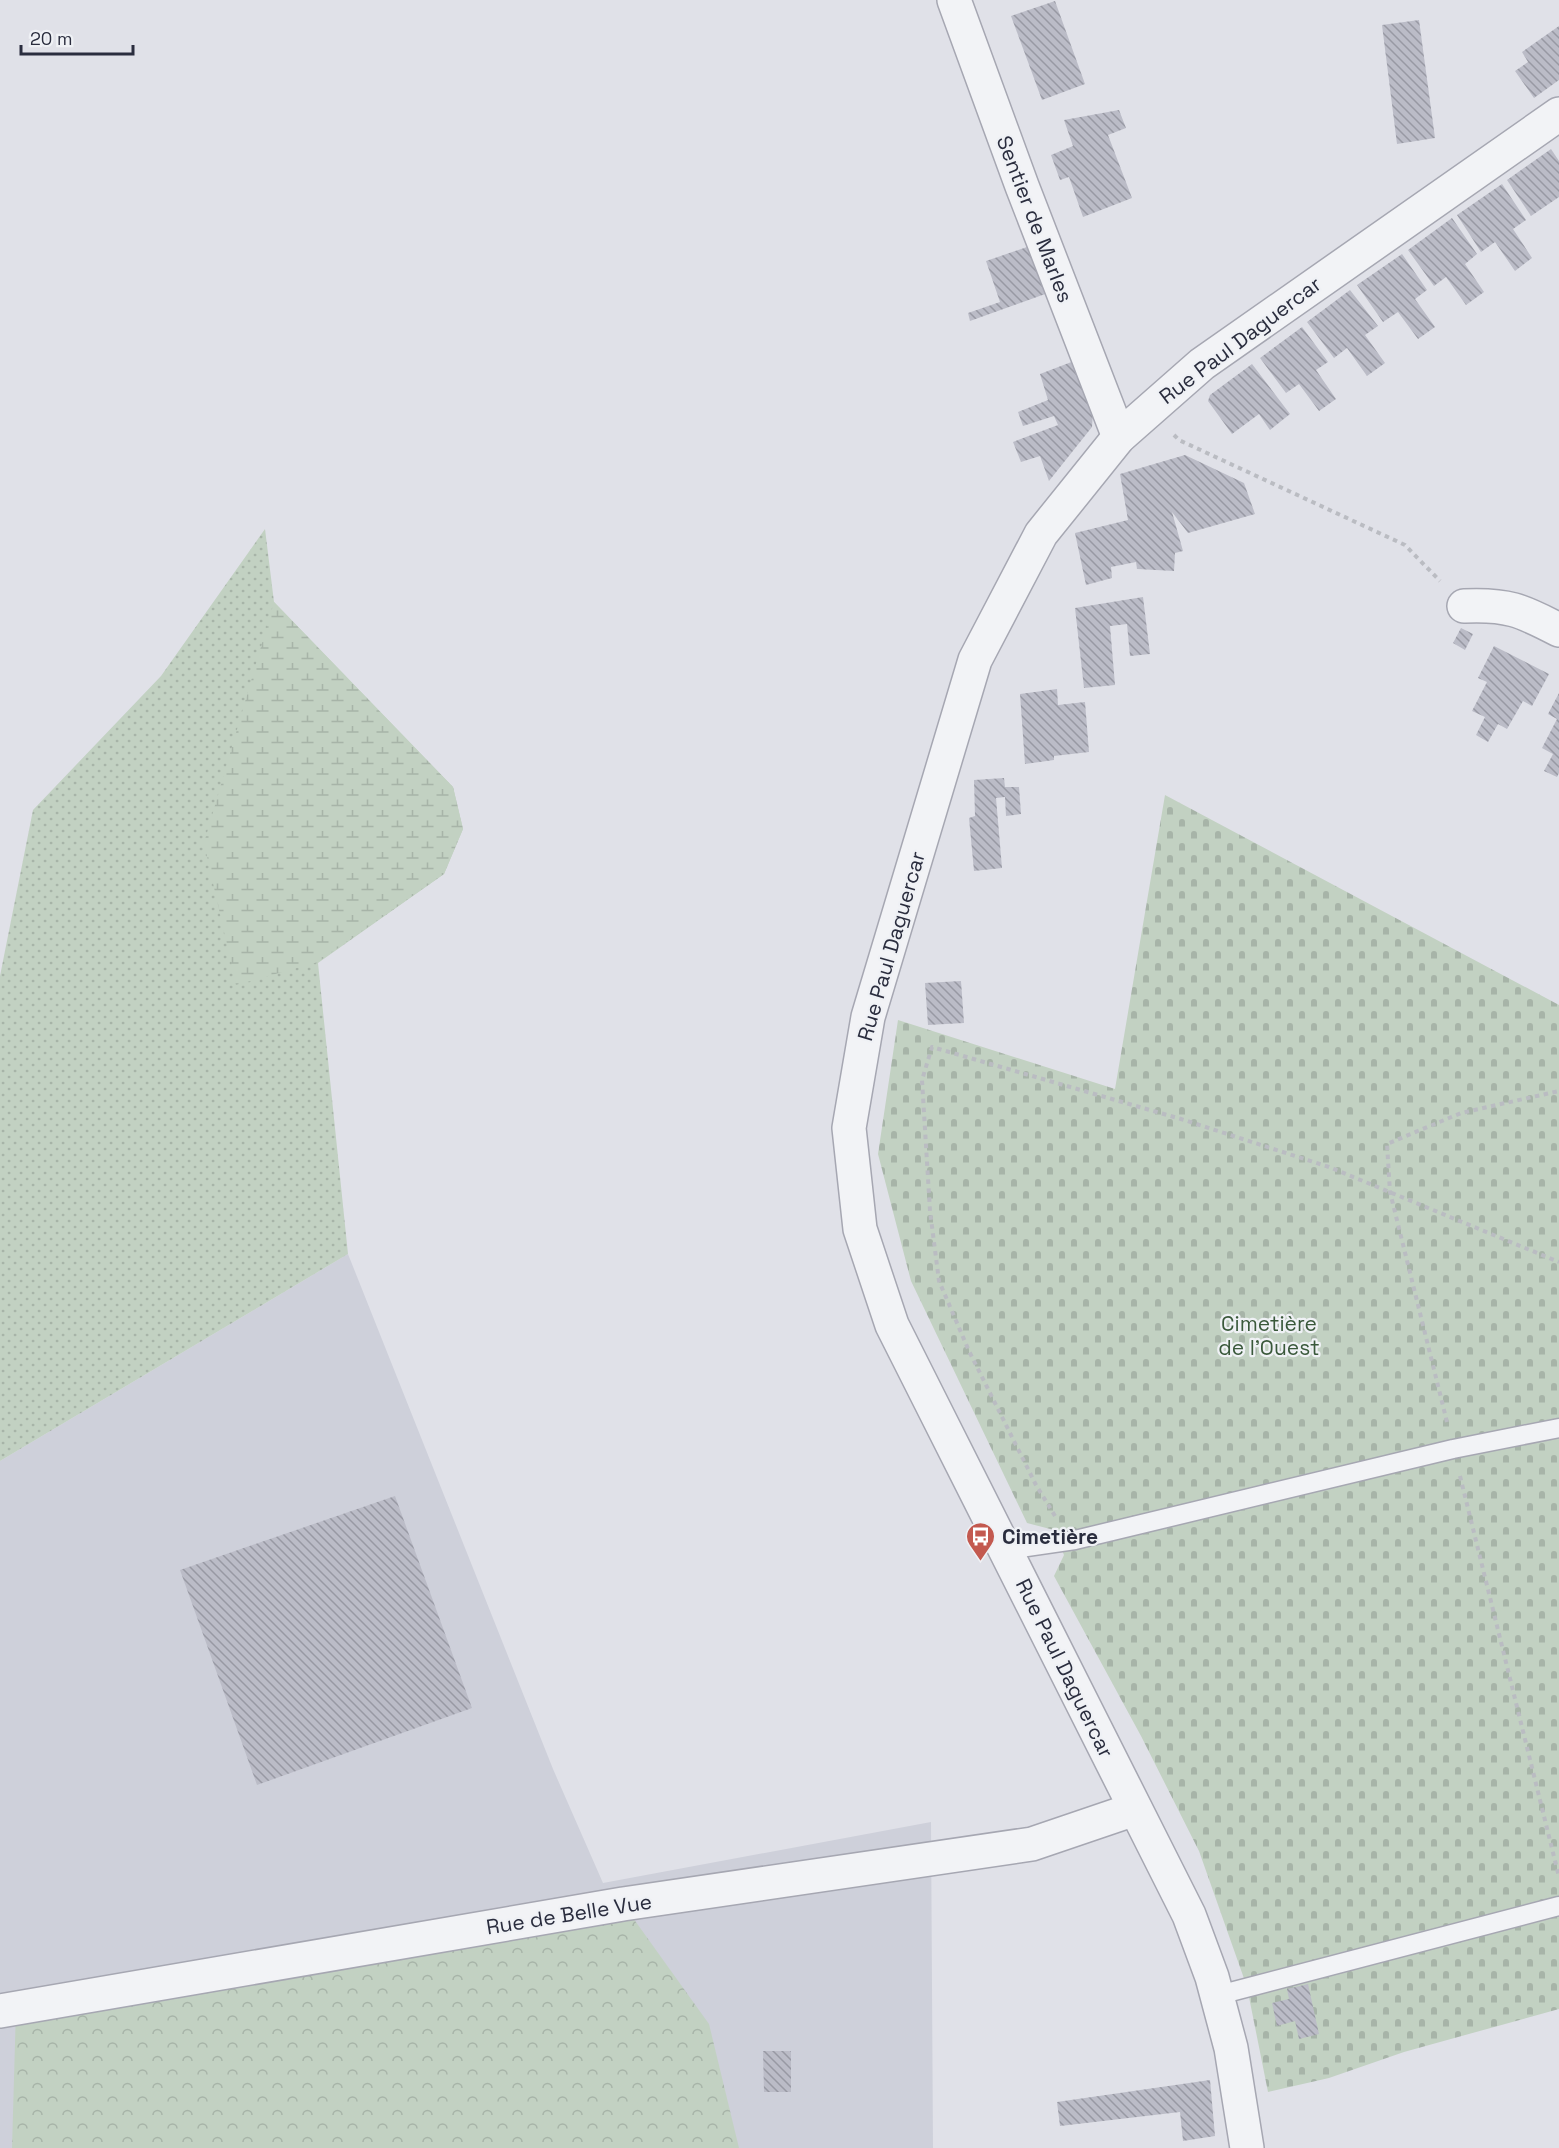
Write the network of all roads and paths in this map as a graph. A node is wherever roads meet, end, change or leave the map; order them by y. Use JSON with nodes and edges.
{"nodes":[{"id":1,"x":954,"y":0,"type":"edge"},
{"id":2,"x":1559,"y":114,"type":"edge"},
{"id":3,"x":1152,"y":405,"type":"junction"},
{"id":4,"x":1119,"y":437,"type":"junction"},
{"id":5,"x":1464,"y":606,"type":"joint"},
{"id":6,"x":1559,"y":630,"type":"edge"},
{"id":7,"x":1559,"y":1262,"type":"edge"},
{"id":8,"x":1559,"y":1428,"type":"edge"},
{"id":9,"x":1074,"y":1540,"type":"junction"},
{"id":10,"x":1007,"y":1550,"type":"junction"},
{"id":11,"x":1135,"y":1809,"type":"junction"},
{"id":12,"x":1559,"y":1906,"type":"edge"},
{"id":13,"x":1215,"y":1996,"type":"junction"},
{"id":14,"x":0,"y":2011,"type":"edge"},
{"id":15,"x":1247,"y":2148,"type":"edge"}],
"edges":[{"from":1,"to":4,"type":"street","name":"Sentier de Marles"},
{"from":2,"to":3,"type":"street","name":"Rue Paul Daguercar"},
{"from":3,"to":4,"type":"street","name":"Rue Paul Daguercar"},
{"from":3,"to":5,"type":"path"},
{"from":4,"to":10,"type":"street","name":"Rue Paul Daguercar"},
{"from":5,"to":6,"type":"street"},
{"from":7,"to":9,"type":"path"},
{"from":8,"to":9,"type":"lane"},
{"from":9,"to":10,"type":"lane"},
{"from":10,"to":11,"type":"street","name":"Rue Paul Daguercar"},
{"from":11,"to":13,"type":"street","name":"Rue Paul Daguercar"},
{"from":11,"to":14,"type":"street","name":"Rue de Belle Vue"},
{"from":12,"to":13,"type":"lane"},
{"from":13,"to":15,"type":"street","name":"Rue Paul Daguercar"}]}
